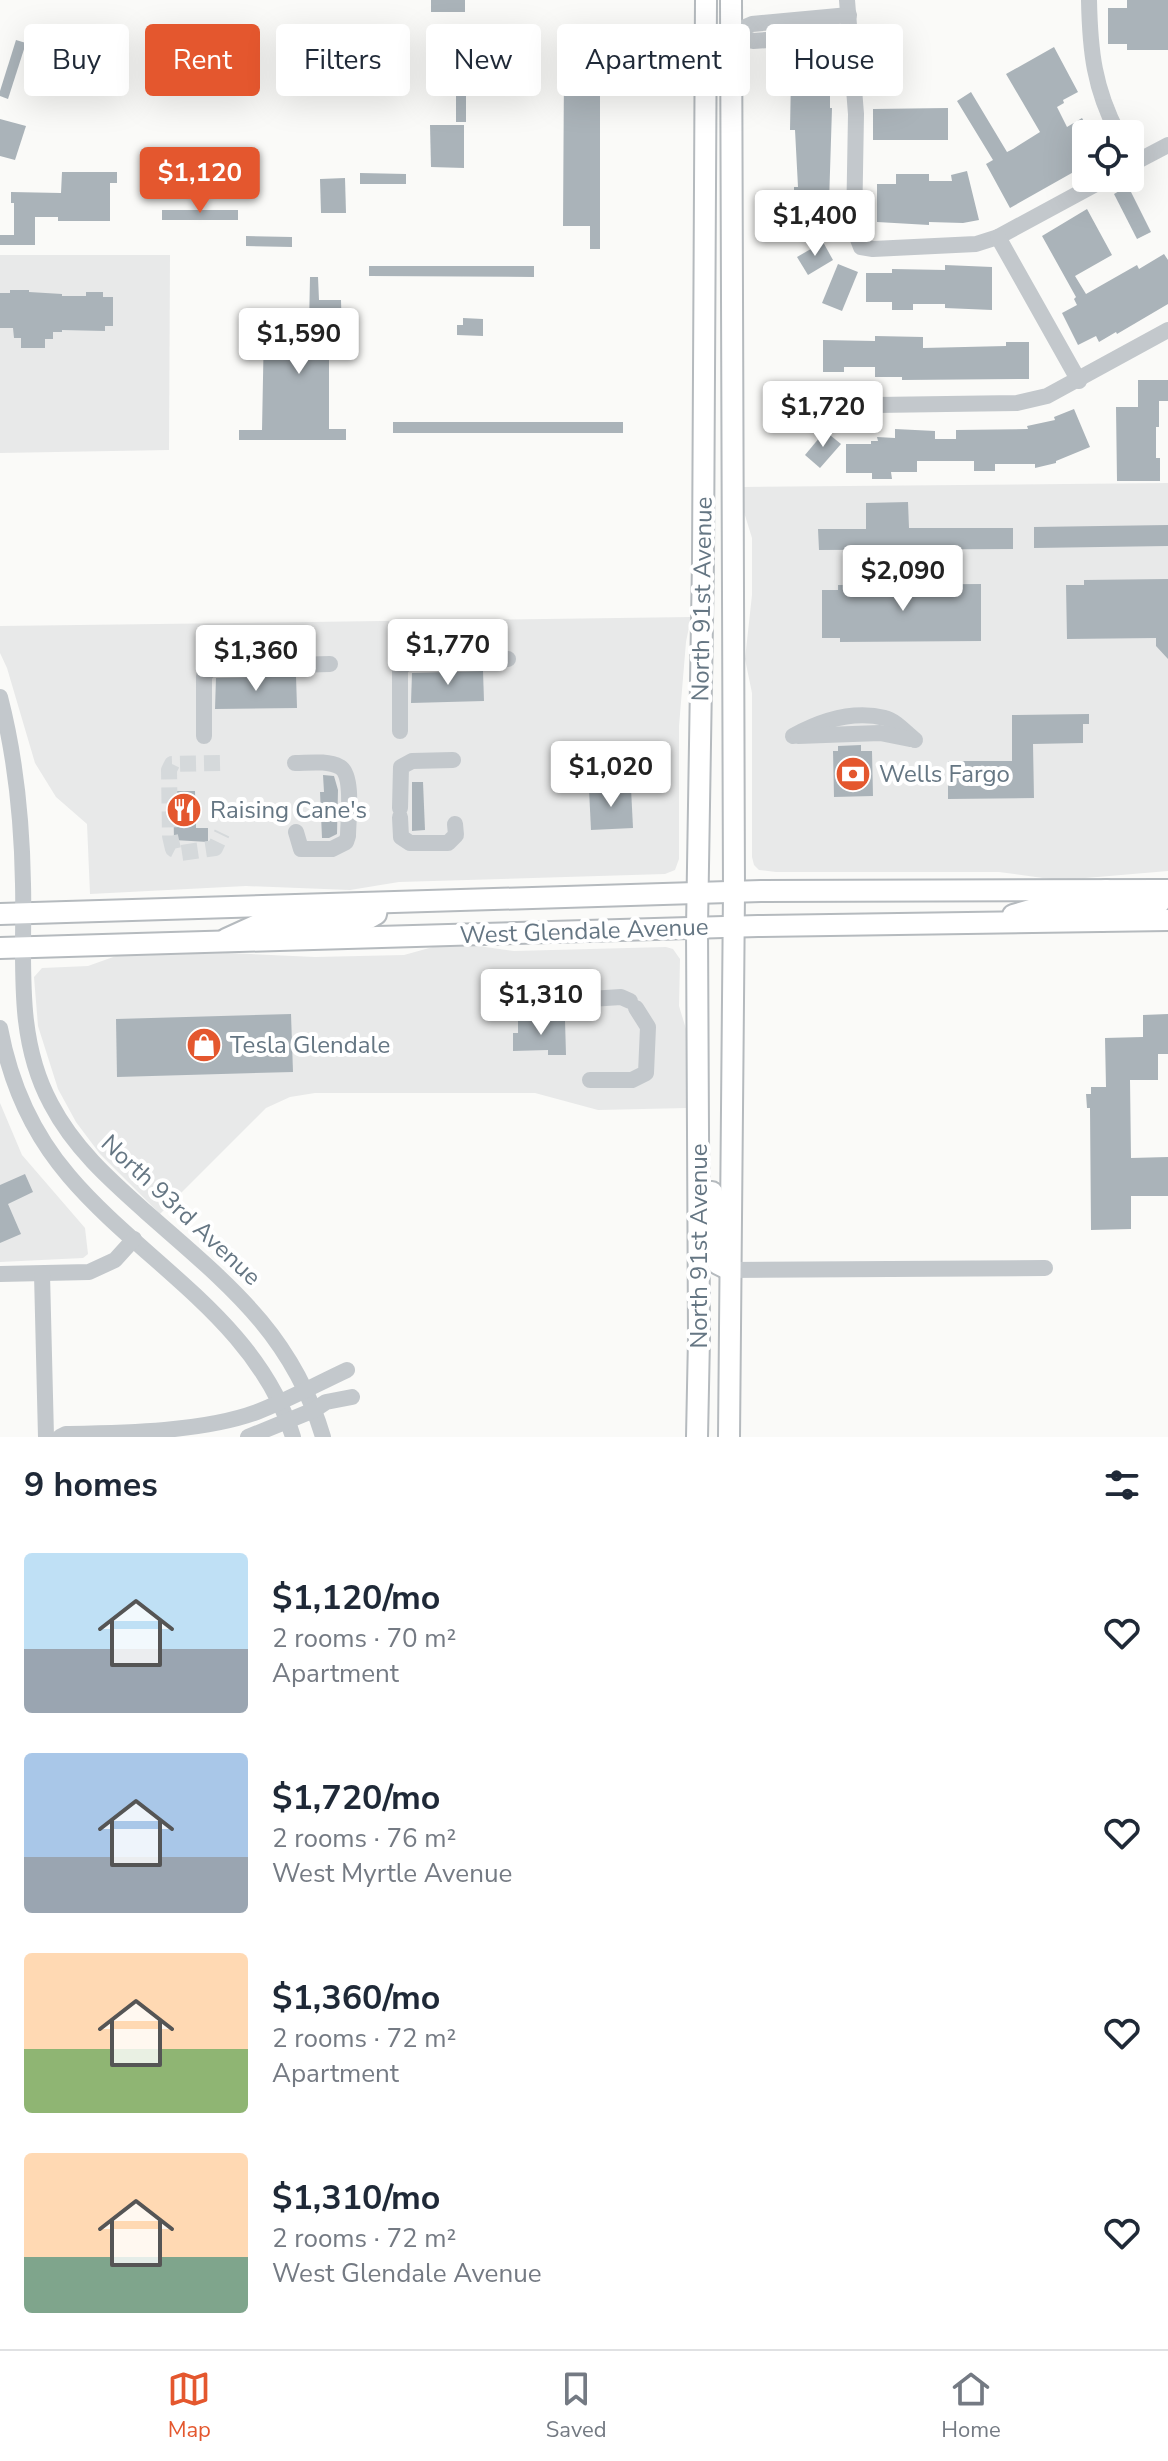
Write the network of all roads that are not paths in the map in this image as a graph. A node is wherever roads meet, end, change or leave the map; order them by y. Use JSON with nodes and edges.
{"nodes":[{"id":1,"x":706,"y":0,"type":"edge"},
{"id":2,"x":719,"y":0,"type":"edge"},
{"id":3,"x":731,"y":0,"type":"edge"},
{"id":4,"x":1089,"y":0,"type":"edge"},
{"id":5,"x":848,"y":7,"type":"edge"},
{"id":6,"x":719,"y":24,"type":"edge"},
{"id":7,"x":731,"y":24,"type":"edge"},
{"id":8,"x":750,"y":25,"type":"edge"},
{"id":9,"x":731,"y":96,"type":"edge"},
{"id":10,"x":855,"y":96,"type":"edge"},
{"id":11,"x":1110,"y":120,"type":"edge"},
{"id":12,"x":1168,"y":145,"type":"edge"},
{"id":13,"x":1144,"y":156,"type":"edge"},
{"id":14,"x":1081,"y":192,"type":"edge"},
{"id":15,"x":998,"y":237,"type":"junction"},
{"id":16,"x":1168,"y":330,"type":"edge"},
{"id":17,"x":1079,"y":381,"type":"junction"},
{"id":18,"x":876,"y":405,"type":"dead end"},
{"id":19,"x":703,"y":522,"type":"junction"},
{"id":20,"x":732,"y":523,"type":"junction"},
{"id":21,"x":508,"y":659,"type":"dead end"},
{"id":22,"x":330,"y":664,"type":"dead end"},
{"id":23,"x":0,"y":697,"type":"edge"},
{"id":24,"x":400,"y":731,"type":"dead end"},
{"id":25,"x":204,"y":736,"type":"dead end"},
{"id":26,"x":793,"y":736,"type":"joint"},
{"id":27,"x":453,"y":760,"type":"dead end"},
{"id":28,"x":295,"y":763,"type":"dead end"},
{"id":29,"x":455,"y":824,"type":"dead end"},
{"id":30,"x":296,"y":832,"type":"dead end"},
{"id":31,"x":1106,"y":890,"type":"junction"},
{"id":32,"x":1168,"y":890,"type":"edge"},
{"id":33,"x":734,"y":892,"type":"junction"},
{"id":34,"x":698,"y":893,"type":"junction"},
{"id":35,"x":378,"y":903,"type":"junction"},
{"id":36,"x":1168,"y":903,"type":"edge"},
{"id":37,"x":24,"y":913,"type":"junction"},
{"id":38,"x":0,"y":914,"type":"edge"},
{"id":39,"x":1168,"y":920,"type":"edge"},
{"id":40,"x":1102,"y":921,"type":"junction"},
{"id":41,"x":988,"y":922,"type":"junction"},
{"id":42,"x":734,"y":927,"type":"junction"},
{"id":43,"x":697,"y":928,"type":"junction"},
{"id":44,"x":219,"y":942,"type":"junction"},
{"id":45,"x":0,"y":948,"type":"edge"},
{"id":46,"x":22,"y":948,"type":"junction"},
{"id":47,"x":590,"y":999,"type":"dead end"},
{"id":48,"x":0,"y":1028,"type":"edge"},
{"id":49,"x":590,"y":1075,"type":"dead end"},
{"id":50,"x":699,"y":1138,"type":"junction"},
{"id":51,"x":134,"y":1239,"type":"junction"},
{"id":52,"x":1045,"y":1268,"type":"dead end"},
{"id":53,"x":730,"y":1270,"type":"junction"},
{"id":54,"x":0,"y":1274,"type":"edge"},
{"id":55,"x":42,"y":1274,"type":"junction"},
{"id":56,"x":347,"y":1370,"type":"dead end"},
{"id":57,"x":306,"y":1391,"type":"junction"},
{"id":58,"x":352,"y":1397,"type":"dead end"},
{"id":59,"x":279,"y":1402,"type":"junction"},
{"id":60,"x":314,"y":1410,"type":"junction"},
{"id":61,"x":291,"y":1429,"type":"edge"},
{"id":62,"x":46,"y":1437,"type":"edge"},
{"id":63,"x":60,"y":1437,"type":"edge"},
{"id":64,"x":248,"y":1437,"type":"edge"},
{"id":65,"x":323,"y":1437,"type":"edge"},
{"id":66,"x":697,"y":1437,"type":"edge"},
{"id":67,"x":729,"y":1437,"type":"edge"}],
"edges":[{"from":1,"to":19,"type":"main road","name":"North 91st Avenue"},
{"from":2,"to":6,"type":"main road"},
{"from":3,"to":7,"type":"main road","name":"North 91st Avenue"},
{"from":4,"to":11,"type":"street"},
{"from":5,"to":8,"type":"street"},
{"from":9,"to":20,"type":"main road","name":"North 91st Avenue"},
{"from":10,"to":15,"type":"street"},
{"from":12,"to":13,"type":"street"},
{"from":14,"to":15,"type":"street"},
{"from":15,"to":17,"type":"street"},
{"from":16,"to":17,"type":"street"},
{"from":17,"to":18,"type":"street"},
{"from":19,"to":20,"type":"main road"},
{"from":19,"to":34,"type":"main road","name":"North 91st Avenue"},
{"from":20,"to":33,"type":"main road","name":"North 91st Avenue"},
{"from":21,"to":24,"type":"street"},
{"from":22,"to":25,"type":"street"},
{"from":23,"to":37,"type":"street","name":"North 93rd Avenue"},
{"from":26,"to":26,"type":"street"},
{"from":27,"to":29,"type":"street"},
{"from":28,"to":30,"type":"street"},
{"from":31,"to":32,"type":"main road","name":"West Glendale Avenue"},
{"from":31,"to":33,"type":"main road","name":"West Glendale Avenue"},
{"from":31,"to":41,"type":"main road"},
{"from":33,"to":34,"type":"main road","name":"West Glendale Avenue"},
{"from":33,"to":42,"type":"main road","name":"North 91st Avenue"},
{"from":34,"to":35,"type":"main road","name":"West Glendale Avenue"},
{"from":34,"to":43,"type":"main road","name":"North 91st Avenue"},
{"from":35,"to":37,"type":"main road","name":"West Glendale Avenue"},
{"from":35,"to":44,"type":"main road"},
{"from":36,"to":40,"type":"main road"},
{"from":37,"to":38,"type":"main road","name":"West Glendale Avenue"},
{"from":37,"to":46,"type":"street","name":"North 93rd Avenue"},
{"from":39,"to":40,"type":"main road","name":"West Glendale Avenue"},
{"from":40,"to":41,"type":"main road","name":"West Glendale Avenue"},
{"from":41,"to":42,"type":"main road","name":"West Glendale Avenue"},
{"from":42,"to":43,"type":"main road","name":"West Glendale Avenue"},
{"from":42,"to":53,"type":"main road","name":"North 91st Avenue"},
{"from":43,"to":44,"type":"main road","name":"West Glendale Avenue"},
{"from":43,"to":50,"type":"main road","name":"North 91st Avenue"},
{"from":44,"to":46,"type":"main road","name":"West Glendale Avenue"},
{"from":45,"to":46,"type":"main road","name":"West Glendale Avenue"},
{"from":46,"to":57,"type":"street","name":"North 93rd Avenue"},
{"from":47,"to":49,"type":"street"},
{"from":48,"to":51,"type":"street"},
{"from":50,"to":53,"type":"main road"},
{"from":50,"to":66,"type":"main road","name":"North 91st Avenue"},
{"from":51,"to":55,"type":"street"},
{"from":51,"to":59,"type":"street"},
{"from":52,"to":53,"type":"street"},
{"from":53,"to":67,"type":"main road","name":"North 91st Avenue"},
{"from":54,"to":55,"type":"street"},
{"from":55,"to":62,"type":"street"},
{"from":56,"to":57,"type":"street"},
{"from":57,"to":59,"type":"street"},
{"from":57,"to":60,"type":"street","name":"North 93rd Avenue"},
{"from":58,"to":60,"type":"street"},
{"from":59,"to":61,"type":"street"},
{"from":59,"to":63,"type":"street"},
{"from":60,"to":61,"type":"street"},
{"from":60,"to":65,"type":"street","name":"North 93rd Avenue"},
{"from":61,"to":64,"type":"street"}]}
